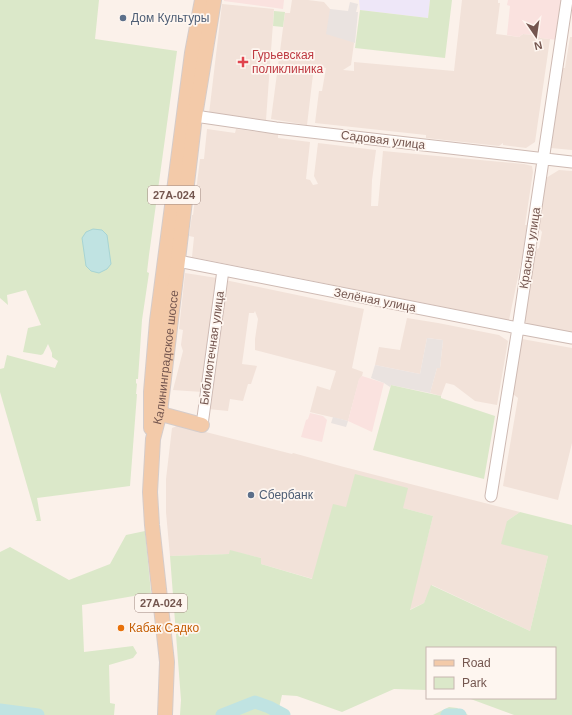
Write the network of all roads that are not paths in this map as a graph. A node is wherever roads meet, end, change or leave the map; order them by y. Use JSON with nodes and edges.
{"nodes":[{"id":1,"x":202,"y":0,"type":"edge"},
{"id":2,"x":214,"y":0,"type":"edge"},
{"id":3,"x":567,"y":0,"type":"edge"},
{"id":4,"x":195,"y":116,"type":"junction"},
{"id":5,"x":544,"y":159,"type":"junction"},
{"id":6,"x":572,"y":162,"type":"edge"},
{"id":7,"x":178,"y":260,"type":"junction"},
{"id":8,"x":223,"y":270,"type":"junction"},
{"id":9,"x":518,"y":328,"type":"junction"},
{"id":10,"x":572,"y":338,"type":"edge"},
{"id":11,"x":160,"y":422,"type":"junction"},
{"id":12,"x":202,"y":425,"type":"joint"},
{"id":13,"x":491,"y":496,"type":"dead end"},
{"id":14,"x":165,"y":715,"type":"edge"}],
"edges":[{"from":1,"to":11,"type":"main road","number":"27А-024"},
{"from":2,"to":4,"type":"main road","name":"Калининградское шоссе","number":"27А-024"},
{"from":3,"to":5,"type":"street","name":"Красная улица"},
{"from":4,"to":5,"type":"street","name":"Садовая улица"},
{"from":4,"to":7,"type":"main road","name":"Калининградское шоссе","number":"27А-024"},
{"from":5,"to":6,"type":"street","name":"Садовая улица"},
{"from":5,"to":9,"type":"street","name":"Красная улица"},
{"from":7,"to":8,"type":"street","name":"Зелёная улица"},
{"from":7,"to":11,"type":"main road","name":"Калининградское шоссе","number":"27А-024"},
{"from":8,"to":9,"type":"street","name":"Зелёная улица"},
{"from":8,"to":12,"type":"street","name":"Библиотечная улица"},
{"from":9,"to":10,"type":"street","name":"Зелёная улица"},
{"from":9,"to":13,"type":"street","name":"Красная улица"},
{"from":11,"to":12,"type":"main road"},
{"from":11,"to":14,"type":"main road","name":"Калининградское шоссе","number":"27А-024"}]}
